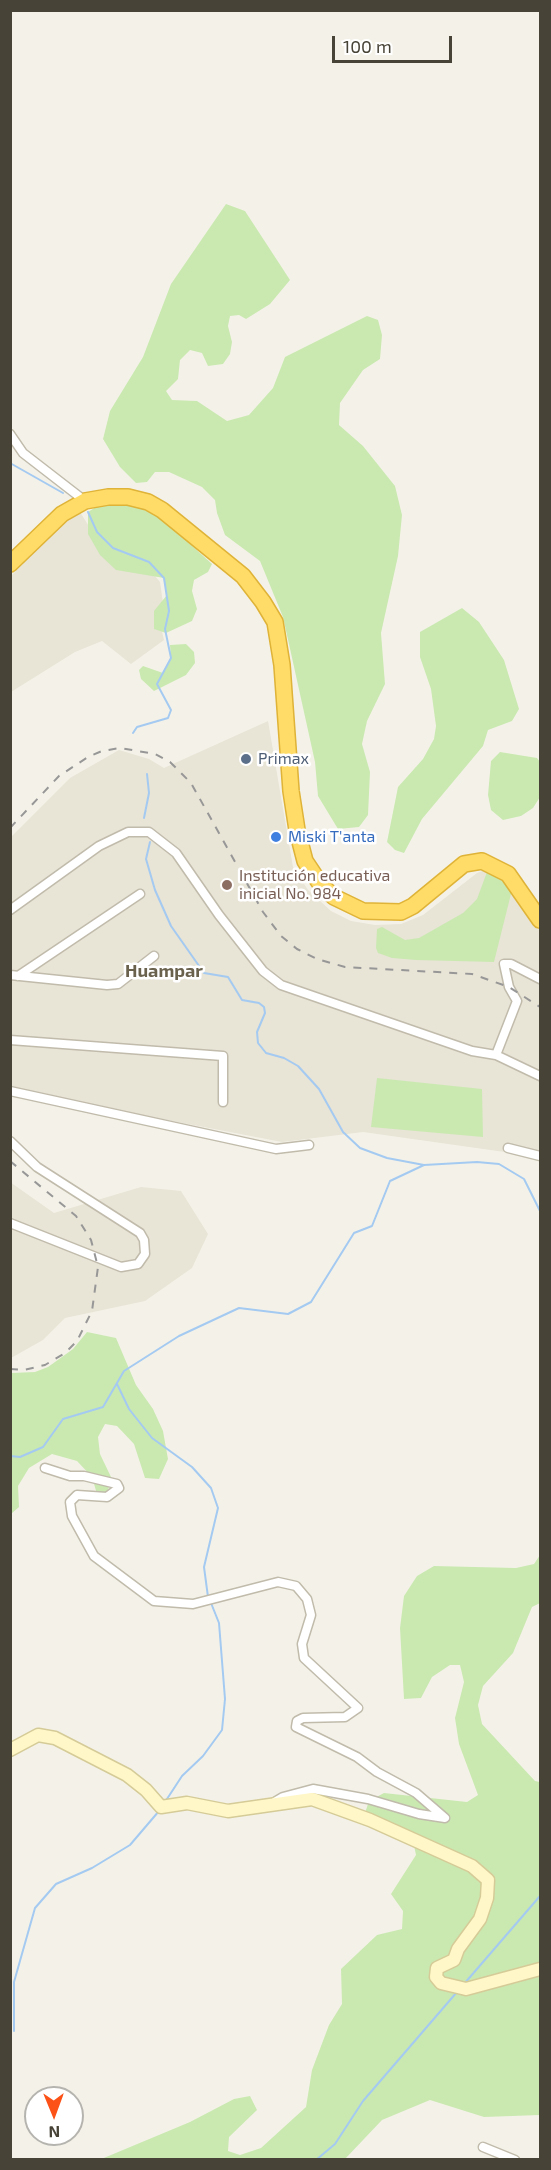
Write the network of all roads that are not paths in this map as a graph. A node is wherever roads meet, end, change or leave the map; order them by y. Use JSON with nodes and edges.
{"nodes":[{"id":1,"x":10,"y":434,"type":"edge"},
{"id":2,"x":85,"y":501,"type":"junction"},
{"id":3,"x":10,"y":564,"type":"edge"},
{"id":4,"x":140,"y":894,"type":"dead end"},
{"id":5,"x":10,"y":910,"type":"edge"},
{"id":6,"x":540,"y":920,"type":"edge"},
{"id":7,"x":154,"y":956,"type":"dead end"},
{"id":8,"x":14,"y":975,"type":"edge"},
{"id":9,"x":540,"y":979,"type":"edge"},
{"id":10,"x":10,"y":1040,"type":"edge"},
{"id":11,"x":496,"y":1055,"type":"junction"},
{"id":12,"x":540,"y":1076,"type":"edge"},
{"id":13,"x":10,"y":1091,"type":"edge"},
{"id":14,"x":223,"y":1102,"type":"dead end"},
{"id":15,"x":10,"y":1141,"type":"edge"},
{"id":16,"x":309,"y":1145,"type":"dead end"},
{"id":17,"x":508,"y":1148,"type":"dead end"},
{"id":18,"x":540,"y":1156,"type":"edge"},
{"id":19,"x":10,"y":1223,"type":"edge"},
{"id":20,"x":45,"y":1468,"type":"dead end"},
{"id":21,"x":10,"y":1750,"type":"edge"},
{"id":22,"x":271,"y":1804,"type":"junction"},
{"id":23,"x":540,"y":1969,"type":"edge"},
{"id":24,"x":483,"y":2147,"type":"dead end"},
{"id":25,"x":515,"y":2160,"type":"edge"}],
"edges":[{"from":1,"to":2,"type":"street"},
{"from":2,"to":3,"type":"highway"},
{"from":2,"to":6,"type":"highway"},
{"from":4,"to":8,"type":"street"},
{"from":5,"to":11,"type":"street"},
{"from":7,"to":8,"type":"street"},
{"from":9,"to":11,"type":"street"},
{"from":10,"to":14,"type":"street"},
{"from":11,"to":12,"type":"street"},
{"from":13,"to":16,"type":"street"},
{"from":15,"to":19,"type":"street"},
{"from":17,"to":18,"type":"street"},
{"from":20,"to":22,"type":"street"},
{"from":21,"to":22,"type":"street"},
{"from":22,"to":23,"type":"street"},
{"from":24,"to":25,"type":"street"}]}
